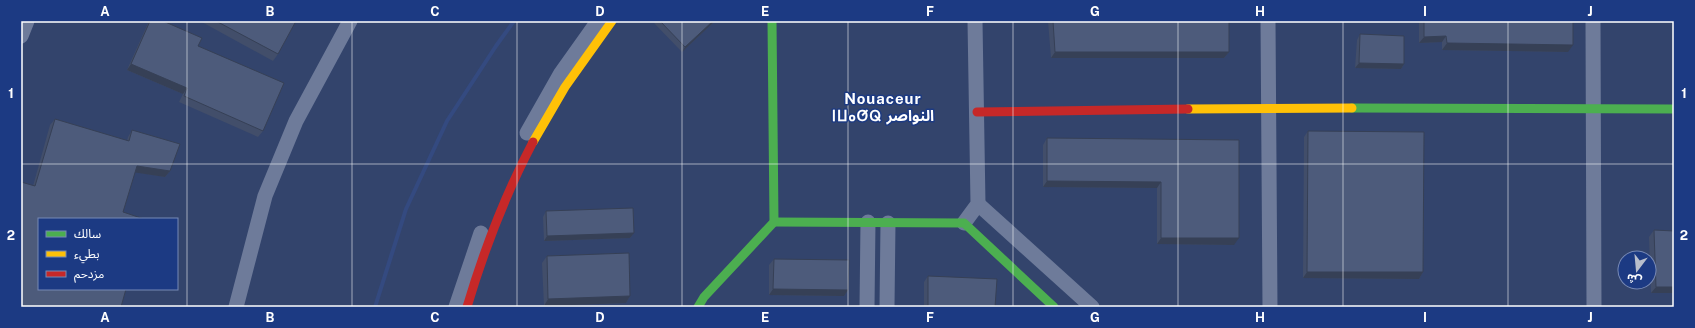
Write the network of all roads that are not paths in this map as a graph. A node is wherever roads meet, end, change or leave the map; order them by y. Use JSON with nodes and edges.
{"nodes":[{"id":1,"x":27,"y":21,"type":"edge"},
{"id":2,"x":350,"y":21,"type":"edge"},
{"id":3,"x":598,"y":21,"type":"edge"},
{"id":4,"x":612,"y":21,"type":"edge"},
{"id":5,"x":772,"y":21,"type":"edge"},
{"id":6,"x":975,"y":21,"type":"edge"},
{"id":7,"x":1268,"y":21,"type":"edge"},
{"id":8,"x":1593,"y":21,"type":"edge"},
{"id":9,"x":21,"y":36,"type":"edge"},
{"id":10,"x":1269,"y":108,"type":"junction"},
{"id":11,"x":1594,"y":108,"type":"junction"},
{"id":12,"x":1674,"y":109,"type":"edge"},
{"id":13,"x":977,"y":112,"type":"junction"},
{"id":14,"x":518,"y":160,"type":"junction"},
{"id":15,"x":978,"y":204,"type":"junction"},
{"id":16,"x":774,"y":222,"type":"junction"},
{"id":17,"x":868,"y":222,"type":"junction"},
{"id":18,"x":888,"y":222,"type":"junction"},
{"id":19,"x":964,"y":223,"type":"junction"},
{"id":20,"x":466,"y":297,"type":"edge"},
{"id":21,"x":236,"y":307,"type":"edge"},
{"id":22,"x":456,"y":307,"type":"edge"},
{"id":23,"x":698,"y":307,"type":"edge"},
{"id":24,"x":867,"y":307,"type":"edge"},
{"id":25,"x":887,"y":307,"type":"edge"},
{"id":26,"x":1054,"y":307,"type":"edge"},
{"id":27,"x":1092,"y":307,"type":"edge"},
{"id":28,"x":1270,"y":307,"type":"edge"},
{"id":29,"x":1594,"y":307,"type":"edge"}],
"edges":[{"from":1,"to":9,"type":"street"},
{"from":2,"to":21,"type":"street"},
{"from":3,"to":14,"type":"street"},
{"from":4,"to":14,"type":"street"},
{"from":5,"to":16,"type":"street"},
{"from":6,"to":13,"type":"street"},
{"from":7,"to":10,"type":"street"},
{"from":8,"to":11,"type":"street"},
{"from":10,"to":11,"type":"street"},
{"from":10,"to":13,"type":"street"},
{"from":10,"to":28,"type":"street"},
{"from":11,"to":12,"type":"street"},
{"from":11,"to":29,"type":"street"},
{"from":13,"to":15,"type":"street"},
{"from":14,"to":20,"type":"street"},
{"from":15,"to":19,"type":"street"},
{"from":15,"to":27,"type":"street"},
{"from":16,"to":17,"type":"street"},
{"from":16,"to":23,"type":"street"},
{"from":17,"to":18,"type":"street"},
{"from":17,"to":24,"type":"street"},
{"from":18,"to":19,"type":"street"},
{"from":18,"to":25,"type":"street"},
{"from":19,"to":26,"type":"street"},
{"from":20,"to":22,"type":"street"}]}
